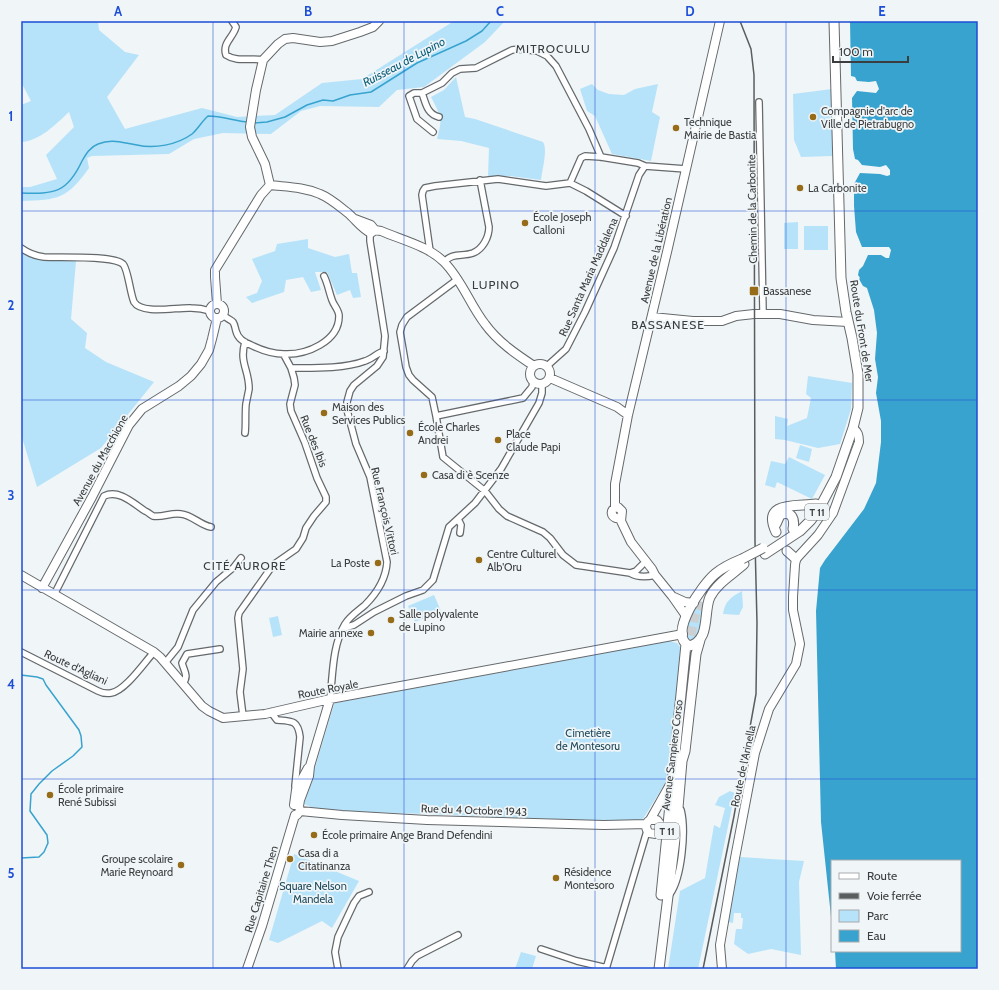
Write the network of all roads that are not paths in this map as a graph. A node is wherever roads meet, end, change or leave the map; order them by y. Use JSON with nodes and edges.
{"nodes":[{"id":1,"x":232,"y":21,"type":"edge"},
{"id":2,"x":379,"y":21,"type":"edge"},
{"id":3,"x":720,"y":21,"type":"edge"},
{"id":4,"x":834,"y":21,"type":"edge"},
{"id":5,"x":264,"y":60,"type":"junction"},
{"id":6,"x":422,"y":93,"type":"junction"},
{"id":7,"x":759,"y":102,"type":"dead end"},
{"id":8,"x":439,"y":117,"type":"dead end"},
{"id":9,"x":433,"y":132,"type":"dead end"},
{"id":10,"x":601,"y":157,"type":"junction"},
{"id":11,"x":645,"y":166,"type":"junction"},
{"id":12,"x":686,"y":169,"type":"junction"},
{"id":13,"x":480,"y":180,"type":"junction"},
{"id":14,"x":570,"y":183,"type":"junction"},
{"id":15,"x":270,"y":185,"type":"junction"},
{"id":16,"x":626,"y":216,"type":"junction"},
{"id":17,"x":373,"y":232,"type":"junction"},
{"id":18,"x":21,"y":248,"type":"edge"},
{"id":19,"x":430,"y":252,"type":"junction"},
{"id":20,"x":444,"y":262,"type":"junction"},
{"id":21,"x":324,"y":276,"type":"dead end"},
{"id":22,"x":458,"y":279,"type":"junction"},
{"id":23,"x":217,"y":304,"type":"junction"},
{"id":24,"x":210,"y":311,"type":"junction"},
{"id":25,"x":761,"y":314,"type":"junction"},
{"id":26,"x":220,"y":317,"type":"junction"},
{"id":27,"x":652,"y":318,"type":"junction"},
{"id":28,"x":848,"y":322,"type":"junction"},
{"id":29,"x":245,"y":342,"type":"junction"},
{"id":30,"x":384,"y":351,"type":"junction"},
{"id":31,"x":284,"y":354,"type":"junction"},
{"id":32,"x":534,"y":366,"type":"junction"},
{"id":33,"x":547,"y":366,"type":"junction"},
{"id":34,"x":291,"y":368,"type":"junction"},
{"id":35,"x":550,"y":378,"type":"junction"},
{"id":36,"x":533,"y":382,"type":"junction"},
{"id":37,"x":542,"y":384,"type":"junction"},
{"id":38,"x":631,"y":405,"type":"junction"},
{"id":39,"x":616,"y":407,"type":"junction"},
{"id":40,"x":628,"y":415,"type":"junction"},
{"id":41,"x":436,"y":416,"type":"junction"},
{"id":42,"x":853,"y":428,"type":"junction"},
{"id":43,"x":245,"y":433,"type":"dead end"},
{"id":44,"x":845,"y":452,"type":"junction"},
{"id":45,"x":485,"y":491,"type":"junction"},
{"id":46,"x":816,"y":504,"type":"junction"},
{"id":47,"x":619,"y":518,"type":"junction"},
{"id":48,"x":458,"y":519,"type":"junction"},
{"id":49,"x":212,"y":527,"type":"dead end"},
{"id":50,"x":793,"y":530,"type":"junction"},
{"id":51,"x":460,"y":533,"type":"dead end"},
{"id":52,"x":764,"y":550,"type":"junction"},
{"id":53,"x":787,"y":551,"type":"dead end"},
{"id":54,"x":241,"y":558,"type":"dead end"},
{"id":55,"x":796,"y":559,"type":"junction"},
{"id":56,"x":743,"y":562,"type":"junction"},
{"id":57,"x":640,"y":567,"type":"junction"},
{"id":58,"x":630,"y":573,"type":"junction"},
{"id":59,"x":21,"y":575,"type":"edge"},
{"id":60,"x":655,"y":575,"type":"junction"},
{"id":61,"x":640,"y":576,"type":"junction"},
{"id":62,"x":42,"y":588,"type":"junction"},
{"id":63,"x":54,"y":595,"type":"junction"},
{"id":64,"x":672,"y":596,"type":"junction"},
{"id":65,"x":705,"y":601,"type":"junction"},
{"id":66,"x":694,"y":603,"type":"junction"},
{"id":67,"x":686,"y":616,"type":"junction"},
{"id":68,"x":344,"y":628,"type":"junction"},
{"id":69,"x":683,"y":634,"type":"junction"},
{"id":70,"x":700,"y":640,"type":"junction"},
{"id":71,"x":689,"y":647,"type":"junction"},
{"id":72,"x":220,"y":649,"type":"dead end"},
{"id":73,"x":21,"y":652,"type":"edge"},
{"id":74,"x":154,"y":652,"type":"junction"},
{"id":75,"x":165,"y":663,"type":"junction"},
{"id":76,"x":183,"y":683,"type":"junction"},
{"id":77,"x":330,"y":699,"type":"junction"},
{"id":78,"x":313,"y":703,"type":"junction"},
{"id":79,"x":271,"y":712,"type":"junction"},
{"id":80,"x":243,"y":716,"type":"junction"},
{"id":81,"x":325,"y":716,"type":"junction"},
{"id":82,"x":679,"y":761,"type":"junction"},
{"id":83,"x":310,"y":766,"type":"junction"},
{"id":84,"x":297,"y":773,"type":"junction"},
{"id":85,"x":673,"y":778,"type":"junction"},
{"id":86,"x":300,"y":782,"type":"junction"},
{"id":87,"x":300,"y":790,"type":"junction"},
{"id":88,"x":297,"y":809,"type":"junction"},
{"id":89,"x":654,"y":829,"type":"junction"},
{"id":90,"x":369,"y":892,"type":"dead end"},
{"id":91,"x":458,"y":935,"type":"dead end"},
{"id":92,"x":541,"y":949,"type":"dead end"},
{"id":93,"x":606,"y":968,"type":"edge"},
{"id":94,"x":247,"y":969,"type":"edge"},
{"id":95,"x":338,"y":969,"type":"edge"},
{"id":96,"x":408,"y":969,"type":"edge"},
{"id":97,"x":653,"y":969,"type":"edge"},
{"id":98,"x":659,"y":969,"type":"edge"},
{"id":99,"x":722,"y":969,"type":"edge"}],
"edges":[{"from":1,"to":5,"type":"street"},
{"from":2,"to":5,"type":"main road"},
{"from":3,"to":12,"type":"main road","name":"Avenue de la Libération"},
{"from":4,"to":28,"type":"main road","name":"Route du Front de Mer","number":"T 11"},
{"from":5,"to":15,"type":"main road"},
{"from":6,"to":8,"type":"street"},
{"from":6,"to":9,"type":"street"},
{"from":6,"to":10,"type":"street"},
{"from":7,"to":25,"type":"street","name":"Chemin de la Carbonite"},
{"from":10,"to":11,"type":"street"},
{"from":10,"to":14,"type":"street"},
{"from":11,"to":12,"type":"street"},
{"from":11,"to":16,"type":"street","name":"Rue Santa Maria Maddalena"},
{"from":12,"to":27,"type":"main road","name":"Avenue de la Libération"},
{"from":13,"to":14,"type":"street"},
{"from":13,"to":19,"type":"street"},
{"from":13,"to":20,"type":"street"},
{"from":14,"to":16,"type":"street"},
{"from":15,"to":17,"type":"main road"},
{"from":15,"to":23,"type":"main road"},
{"from":16,"to":33,"type":"street","name":"Rue Santa Maria Maddalena"},
{"from":17,"to":19,"type":"main road"},
{"from":17,"to":30,"type":"street","name":"Rue François Vittori"},
{"from":18,"to":24,"type":"street"},
{"from":19,"to":20,"type":"main road"},
{"from":20,"to":22,"type":"main road"},
{"from":21,"to":31,"type":"street"},
{"from":22,"to":32,"type":"main road"},
{"from":22,"to":41,"type":"street"},
{"from":23,"to":24,"type":"main road"},
{"from":23,"to":26,"type":"main road"},
{"from":24,"to":26,"type":"main road"},
{"from":25,"to":27,"type":"main road"},
{"from":25,"to":28,"type":"main road"},
{"from":26,"to":29,"type":"street"},
{"from":26,"to":62,"type":"main road","name":"Avenue du Macchione"},
{"from":27,"to":38,"type":"main road","name":"Avenue de la Libération"},
{"from":28,"to":42,"type":"main road","name":"Route du Front de Mer","number":"T 11"},
{"from":29,"to":31,"type":"street"},
{"from":29,"to":43,"type":"street"},
{"from":30,"to":34,"type":"street"},
{"from":30,"to":68,"type":"street","name":"Rue François Vittori"},
{"from":31,"to":34,"type":"street","name":"Rue des Ibis"},
{"from":32,"to":33,"type":"main road"},
{"from":32,"to":36,"type":"main road"},
{"from":33,"to":35,"type":"main road"},
{"from":34,"to":80,"type":"street","name":"Rue des Ibis"},
{"from":35,"to":37,"type":"main road"},
{"from":35,"to":39,"type":"main road"},
{"from":36,"to":37,"type":"main road"},
{"from":36,"to":41,"type":"street"},
{"from":37,"to":45,"type":"street"},
{"from":38,"to":39,"type":"main road"},
{"from":38,"to":40,"type":"main road","name":"Avenue de la Libération"},
{"from":39,"to":40,"type":"main road"},
{"from":40,"to":47,"type":"main road","name":"Avenue de la Libération"},
{"from":41,"to":45,"type":"street"},
{"from":42,"to":44,"type":"main road","name":"Route du Front de Mer","number":"T 11"},
{"from":42,"to":55,"type":"main road"},
{"from":44,"to":46,"type":"main road","name":"Route du Front de Mer","number":"T 11"},
{"from":44,"to":52,"type":"main road","name":"Route du Front de Mer","number":"T 11"},
{"from":45,"to":48,"type":"street"},
{"from":45,"to":58,"type":"street"},
{"from":46,"to":50,"type":"main road","name":"Route du Front de Mer","number":"T 11"},
{"from":46,"to":50,"type":"main road"},
{"from":47,"to":57,"type":"main road"},
{"from":47,"to":60,"type":"main road"},
{"from":48,"to":51,"type":"street"},
{"from":48,"to":68,"type":"street"},
{"from":49,"to":63,"type":"street"},
{"from":50,"to":52,"type":"main road","name":"Route du Front de Mer","number":"T 11"},
{"from":52,"to":56,"type":"main road","name":"Route du Front de Mer","number":"T 11","bridge":true},
{"from":53,"to":55,"type":"main road"},
{"from":54,"to":75,"type":"street"},
{"from":55,"to":99,"type":"main road","name":"Route de l'Arinella"},
{"from":56,"to":65,"type":"main road","name":"Route du Front de Mer","number":"T 11"},
{"from":56,"to":66,"type":"main road","name":"Route du Front de Mer","number":"T 11"},
{"from":57,"to":58,"type":"street"},
{"from":57,"to":60,"type":"main road"},
{"from":57,"to":61,"type":"street"},
{"from":58,"to":61,"type":"street"},
{"from":59,"to":62,"type":"main road","name":"Route Royale"},
{"from":60,"to":61,"type":"street"},
{"from":60,"to":64,"type":"main road"},
{"from":62,"to":63,"type":"main road","name":"Route Royale"},
{"from":63,"to":74,"type":"main road","name":"Route Royale"},
{"from":64,"to":66,"type":"main road"},
{"from":64,"to":67,"type":"main road"},
{"from":65,"to":66,"type":"main road"},
{"from":65,"to":70,"type":"main road","name":"Avenue Sampiero Corso"},
{"from":66,"to":67,"type":"main road","name":"Route du Front de Mer"},
{"from":67,"to":69,"type":"main road"},
{"from":68,"to":77,"type":"street","name":"Rue François Vittori"},
{"from":69,"to":71,"type":"main road"},
{"from":69,"to":77,"type":"main road","name":"Route Royale"},
{"from":70,"to":71,"type":"main road"},
{"from":70,"to":82,"type":"main road","name":"Avenue Sampiero Corso","number":"T 11"},
{"from":71,"to":82,"type":"main road","name":"Avenue Sampiero Corso","number":"T 11"},
{"from":72,"to":76,"type":"street"},
{"from":73,"to":74,"type":"street","name":"Route d'Agliani"},
{"from":74,"to":75,"type":"main road","name":"Route Royale"},
{"from":75,"to":76,"type":"main road","name":"Route Royale"},
{"from":76,"to":80,"type":"main road","name":"Route Royale"},
{"from":77,"to":78,"type":"main road","name":"Route Royale"},
{"from":77,"to":81,"type":"main road","name":"Rue Capitaine Then"},
{"from":78,"to":79,"type":"main road","name":"Route Royale"},
{"from":78,"to":81,"type":"main road"},
{"from":79,"to":80,"type":"main road","name":"Route Royale"},
{"from":79,"to":84,"type":"street"},
{"from":81,"to":83,"type":"main road","name":"Rue Capitaine Then"},
{"from":82,"to":85,"type":"main road","name":"Avenue Sampiero Corso","number":"T 11"},
{"from":82,"to":98,"type":"main road","name":"Avenue Sampiero Corso","number":"T 11"},
{"from":83,"to":86,"type":"main road","name":"Rue Capitaine Then"},
{"from":83,"to":87,"type":"main road","name":"Rue Capitaine Then"},
{"from":84,"to":86,"type":"street"},
{"from":84,"to":87,"type":"street"},
{"from":85,"to":89,"type":"main road","name":"Avenue Sampiero Corso","number":"T 11"},
{"from":85,"to":89,"type":"main road"},
{"from":86,"to":87,"type":"main road","name":"Rue Capitaine Then"},
{"from":87,"to":88,"type":"main road","name":"Rue Capitaine Then"},
{"from":88,"to":89,"type":"main road","name":"Rue du 4 Octobre 1943"},
{"from":88,"to":94,"type":"main road","name":"Rue Capitaine Then"},
{"from":89,"to":93,"type":"street"},
{"from":89,"to":97,"type":"main road","name":"Avenue Sampiero Corso","number":"T 11"},
{"from":90,"to":95,"type":"street"},
{"from":91,"to":96,"type":"street"},
{"from":92,"to":93,"type":"street"}]}
